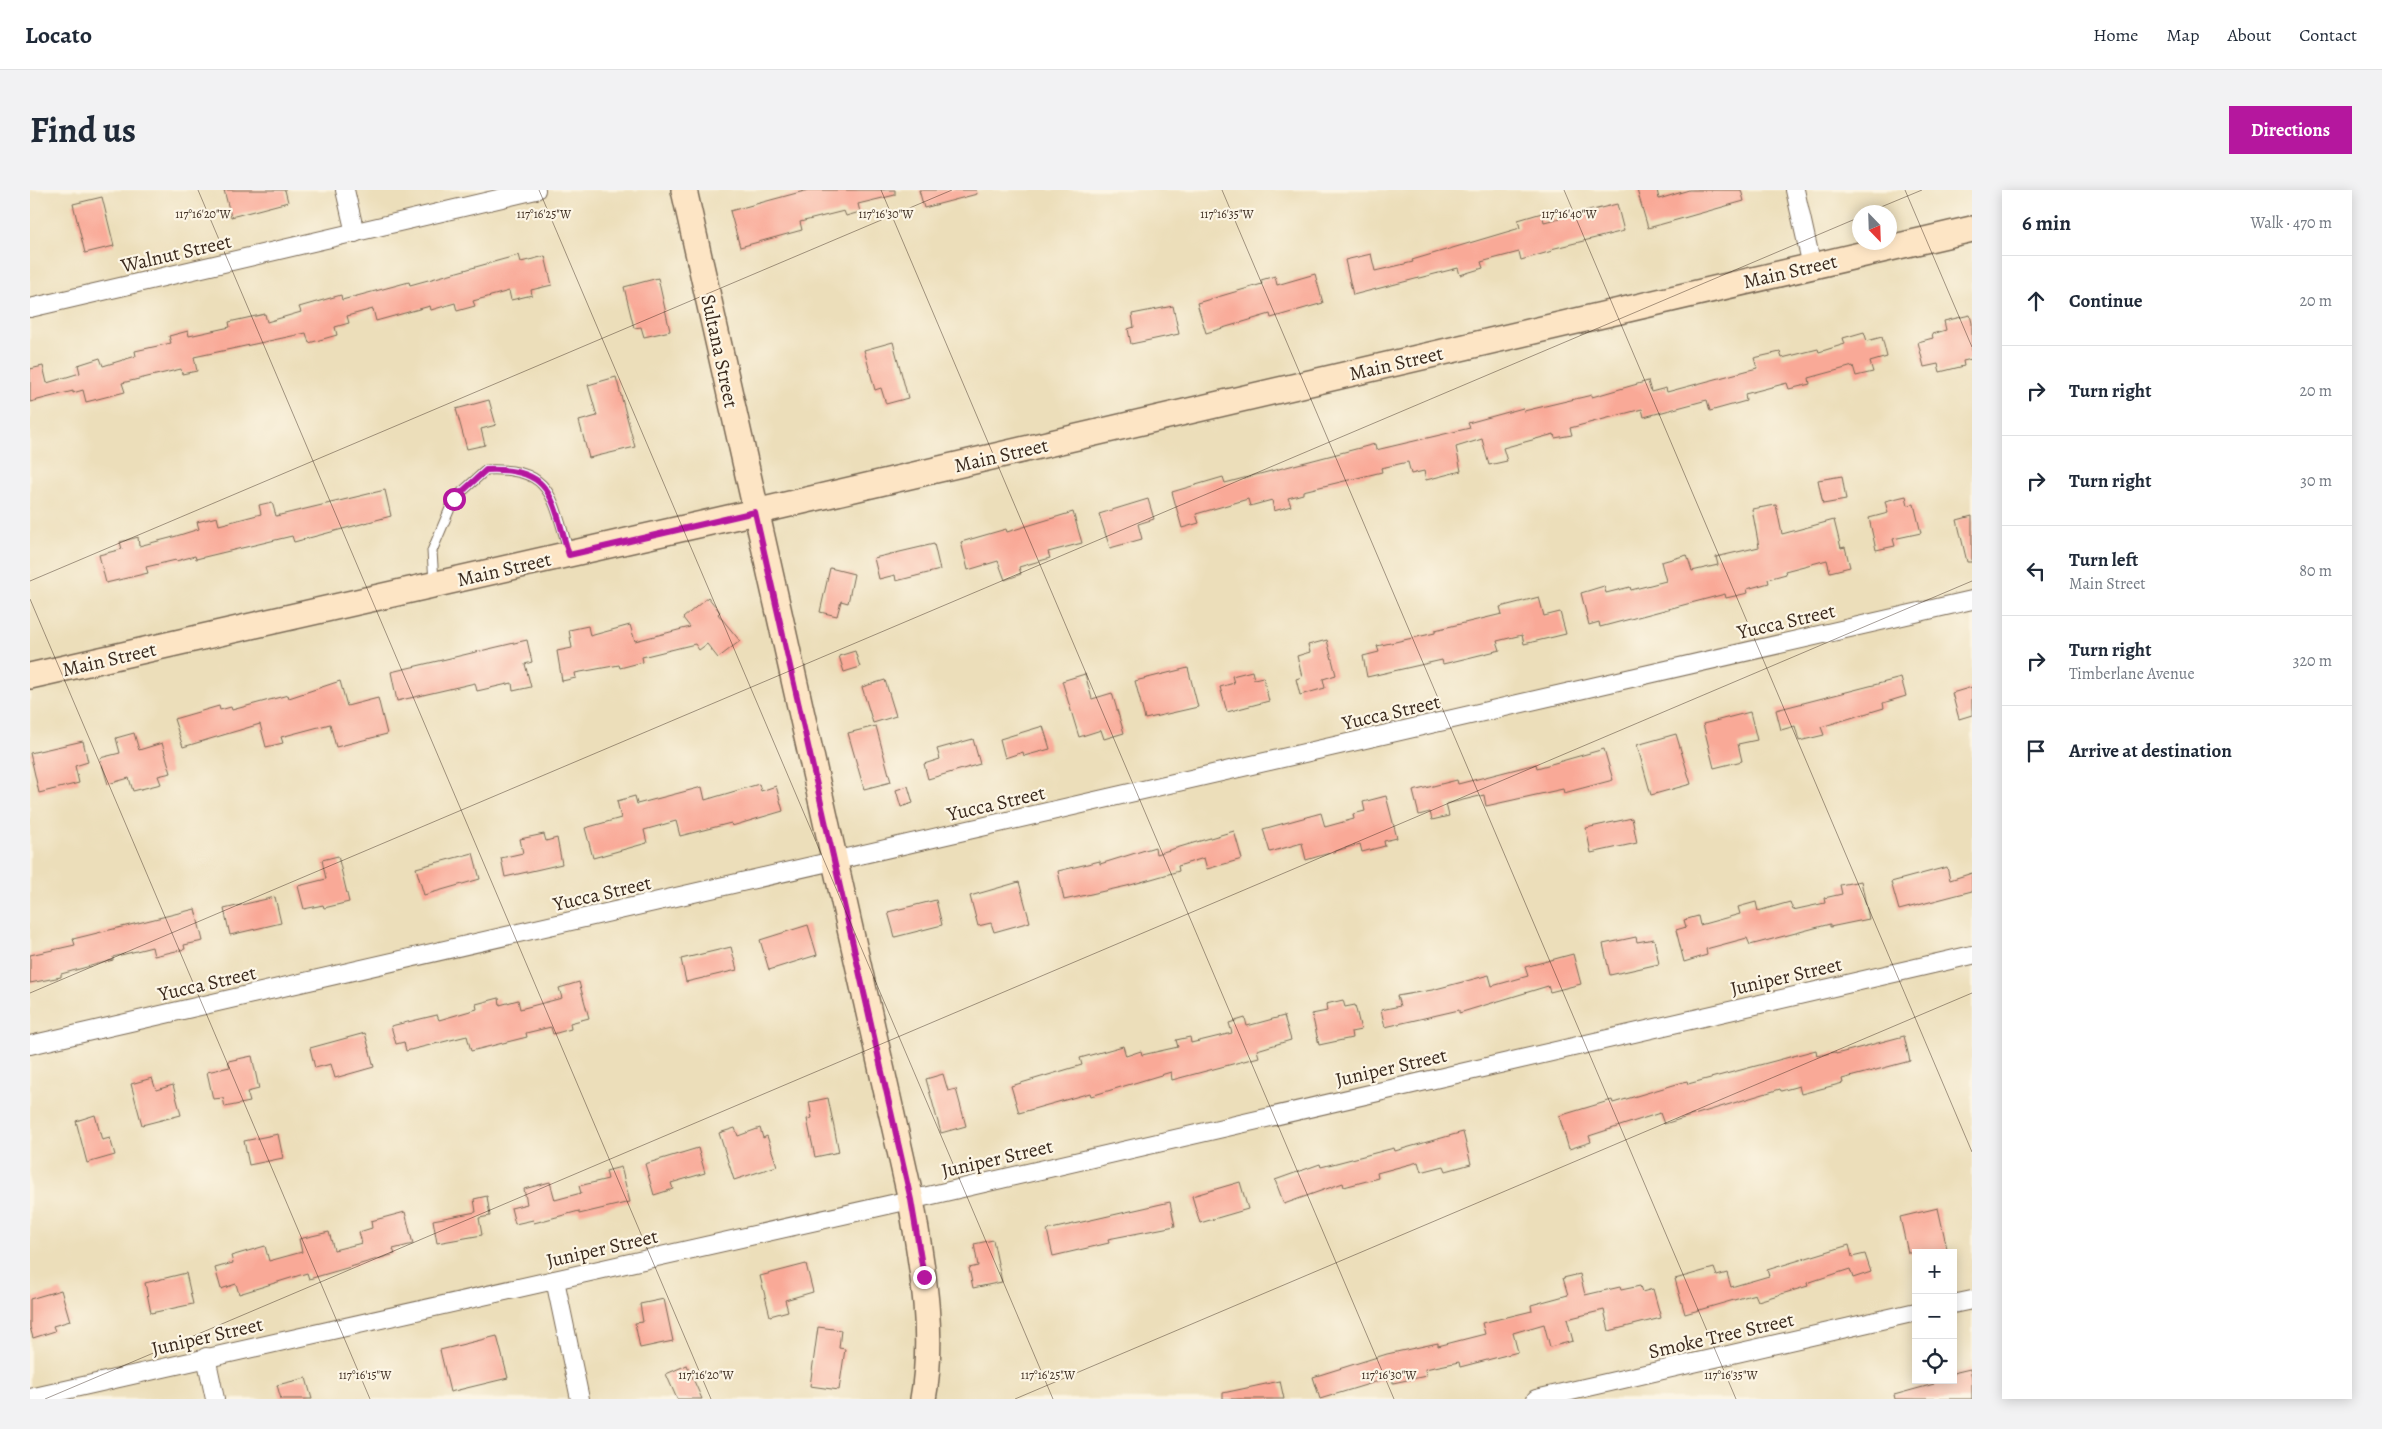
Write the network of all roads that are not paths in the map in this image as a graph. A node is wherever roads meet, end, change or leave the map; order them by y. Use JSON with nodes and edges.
{"nodes":[{"id":1,"x":346,"y":190,"type":"edge"},
{"id":2,"x":536,"y":190,"type":"edge"},
{"id":3,"x":684,"y":190,"type":"edge"},
{"id":4,"x":1795,"y":190,"type":"edge"},
{"id":5,"x":1972,"y":229,"type":"edge"},
{"id":6,"x":355,"y":233,"type":"junction"},
{"id":7,"x":1812,"y":266,"type":"junction"},
{"id":8,"x":31,"y":302,"type":"edge"},
{"id":9,"x":755,"y":512,"type":"junction"},
{"id":10,"x":569,"y":555,"type":"junction"},
{"id":11,"x":434,"y":585,"type":"junction"},
{"id":12,"x":1972,"y":600,"type":"edge"},
{"id":13,"x":30,"y":676,"type":"edge"},
{"id":14,"x":835,"y":862,"type":"junction"},
{"id":15,"x":1972,"y":954,"type":"edge"},
{"id":16,"x":30,"y":1045,"type":"edge"},
{"id":17,"x":911,"y":1200,"type":"junction"},
{"id":18,"x":555,"y":1280,"type":"junction"},
{"id":19,"x":1972,"y":1300,"type":"edge"},
{"id":20,"x":1957,"y":1303,"type":"edge"},
{"id":21,"x":1912,"y":1313,"type":"edge"},
{"id":22,"x":206,"y":1357,"type":"junction"},
{"id":23,"x":30,"y":1398,"type":"edge"},
{"id":24,"x":215,"y":1399,"type":"edge"},
{"id":25,"x":580,"y":1399,"type":"edge"},
{"id":26,"x":923,"y":1399,"type":"edge"},
{"id":27,"x":1536,"y":1399,"type":"edge"}],
"edges":[{"from":1,"to":6,"type":"street"},
{"from":2,"to":6,"type":"street","name":"Walnut Street"},
{"from":3,"to":9,"type":"main road","name":"Sultana Street"},
{"from":4,"to":7,"type":"street"},
{"from":5,"to":7,"type":"main road","name":"Main Street"},
{"from":6,"to":8,"type":"street","name":"Walnut Street"},
{"from":7,"to":9,"type":"main road","name":"Main Street"},
{"from":9,"to":10,"type":"main road","name":"Main Street"},
{"from":9,"to":14,"type":"main road","name":"Sultana Street"},
{"from":10,"to":11,"type":"main road","name":"Main Street"},
{"from":10,"to":11,"type":"lane"},
{"from":11,"to":13,"type":"main road","name":"Main Street"},
{"from":12,"to":14,"type":"street","name":"Yucca Street"},
{"from":14,"to":16,"type":"street","name":"Yucca Street"},
{"from":14,"to":17,"type":"main road","name":"Sultana Street"},
{"from":15,"to":17,"type":"street","name":"Juniper Street"},
{"from":17,"to":18,"type":"street","name":"Juniper Street"},
{"from":17,"to":26,"type":"main road","name":"Sultana Street"},
{"from":18,"to":22,"type":"street","name":"Juniper Street"},
{"from":18,"to":25,"type":"street"},
{"from":19,"to":20,"type":"street"},
{"from":21,"to":27,"type":"street","name":"Smoke Tree Street"},
{"from":22,"to":23,"type":"street","name":"Juniper Street"},
{"from":22,"to":24,"type":"street"}]}
